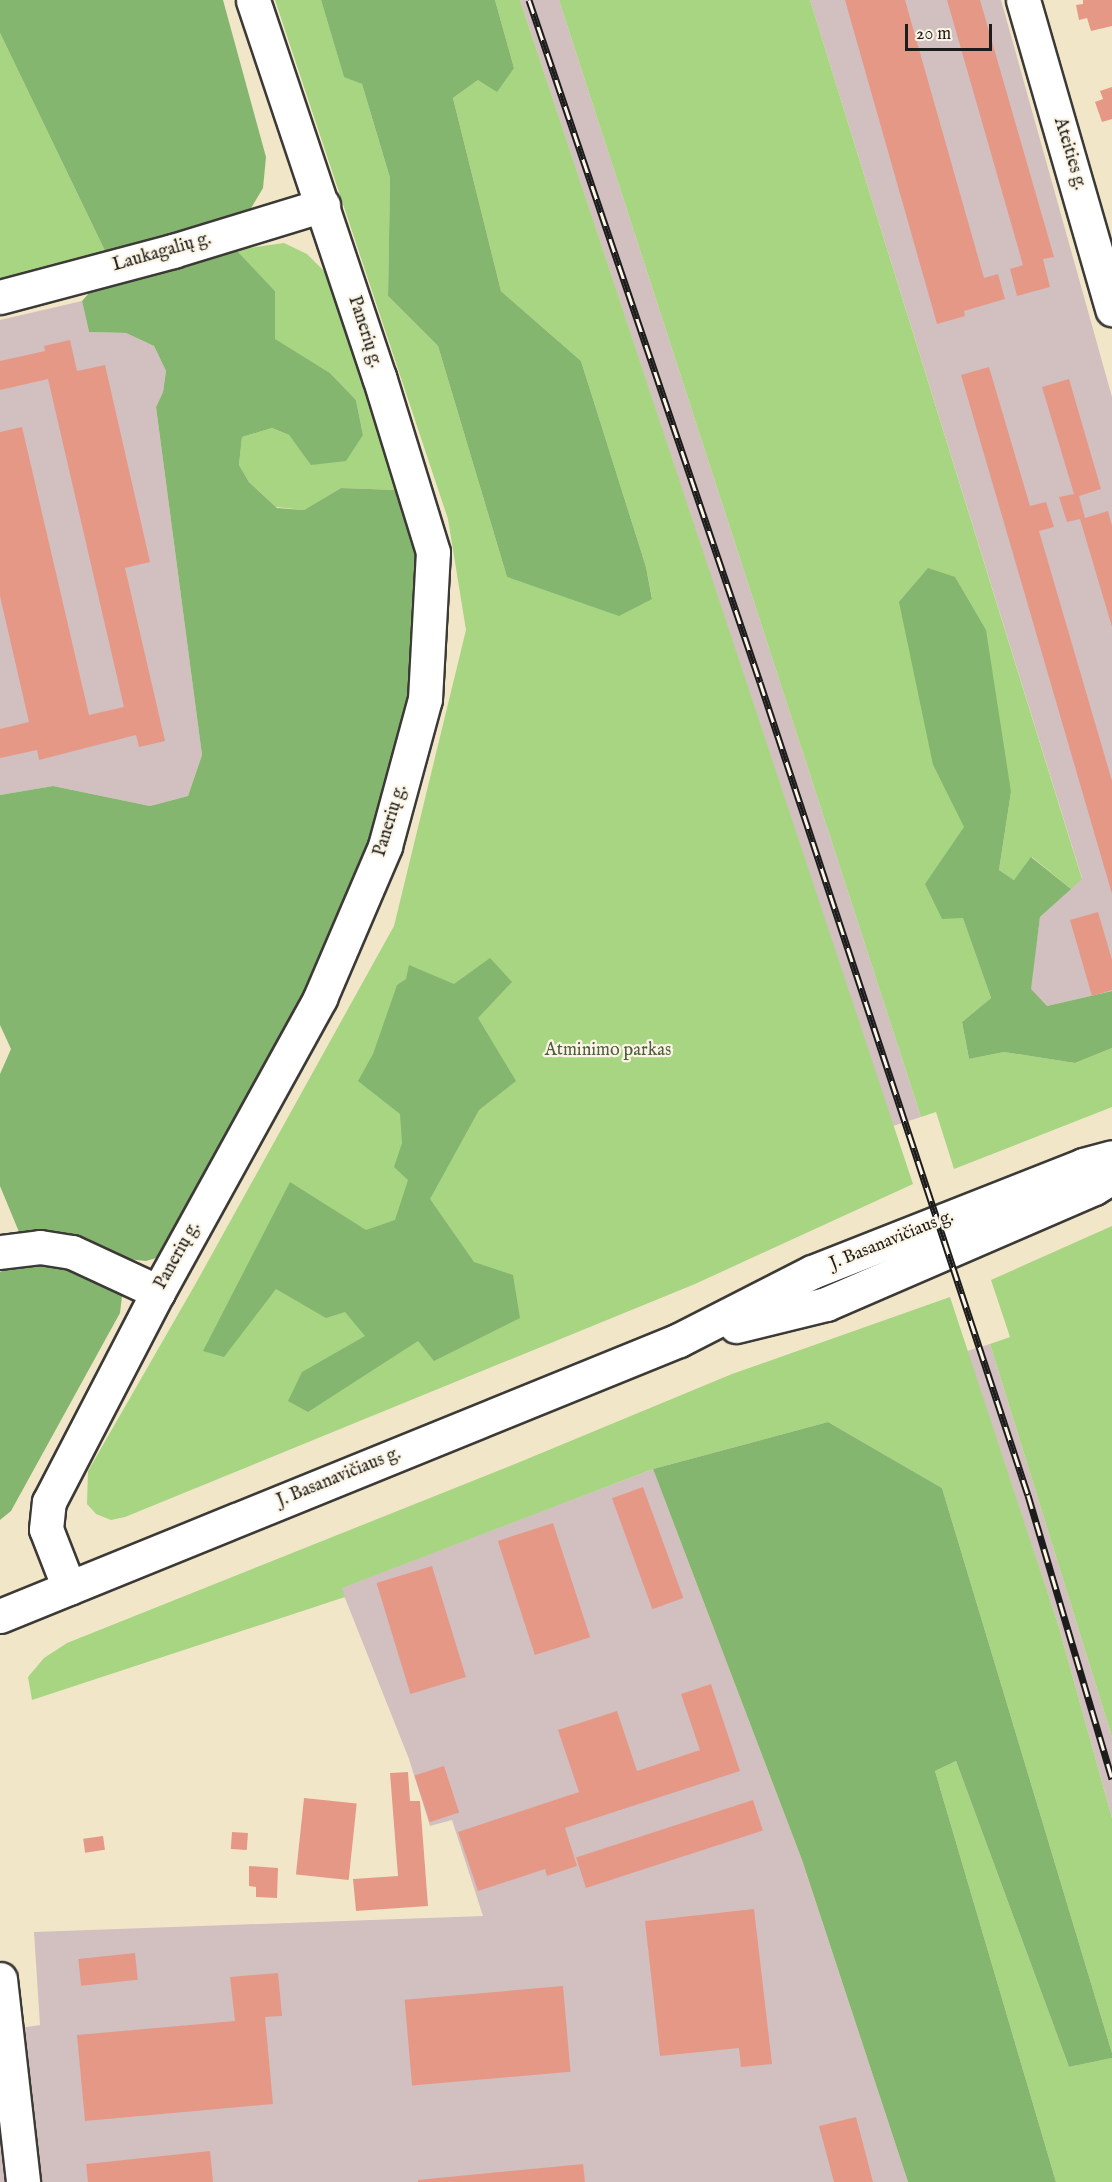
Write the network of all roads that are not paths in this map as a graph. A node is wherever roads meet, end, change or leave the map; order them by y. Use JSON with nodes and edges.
{"nodes":[{"id":1,"x":253,"y":0,"type":"edge"},
{"id":2,"x":1023,"y":0,"type":"edge"},
{"id":3,"x":323,"y":205,"type":"junction"},
{"id":4,"x":1108,"y":275,"type":"edge"},
{"id":5,"x":0,"y":297,"type":"edge"},
{"id":6,"x":1112,"y":309,"type":"edge"},
{"id":7,"x":1112,"y":1158,"type":"edge"},
{"id":8,"x":1112,"y":1177,"type":"edge"},
{"id":9,"x":0,"y":1252,"type":"edge"},
{"id":10,"x":158,"y":1292,"type":"junction"},
{"id":11,"x":679,"y":1340,"type":"junction"},
{"id":12,"x":69,"y":1588,"type":"junction"},
{"id":13,"x":0,"y":1616,"type":"edge"},
{"id":14,"x":0,"y":1979,"type":"edge"},
{"id":15,"x":24,"y":2182,"type":"edge"}],
"edges":[{"from":1,"to":3,"type":"street","name":"Panerių g."},
{"from":2,"to":4,"type":"street","name":"Ateities g."},
{"from":3,"to":5,"type":"street","name":"Laukagalių g."},
{"from":3,"to":10,"type":"street","name":"Panerių g."},
{"from":4,"to":6,"type":"street","name":"Ateities g."},
{"from":7,"to":11,"type":"street","name":"J. Basanavičiaus g."},
{"from":8,"to":11,"type":"street","name":"J. Basanavičiaus g."},
{"from":9,"to":10,"type":"street"},
{"from":10,"to":12,"type":"street","name":"Panerių g."},
{"from":11,"to":12,"type":"street","name":"J. Basanavičiaus g."},
{"from":12,"to":13,"type":"street","name":"J. Basanavičiaus g."},
{"from":14,"to":15,"type":"street"}]}
